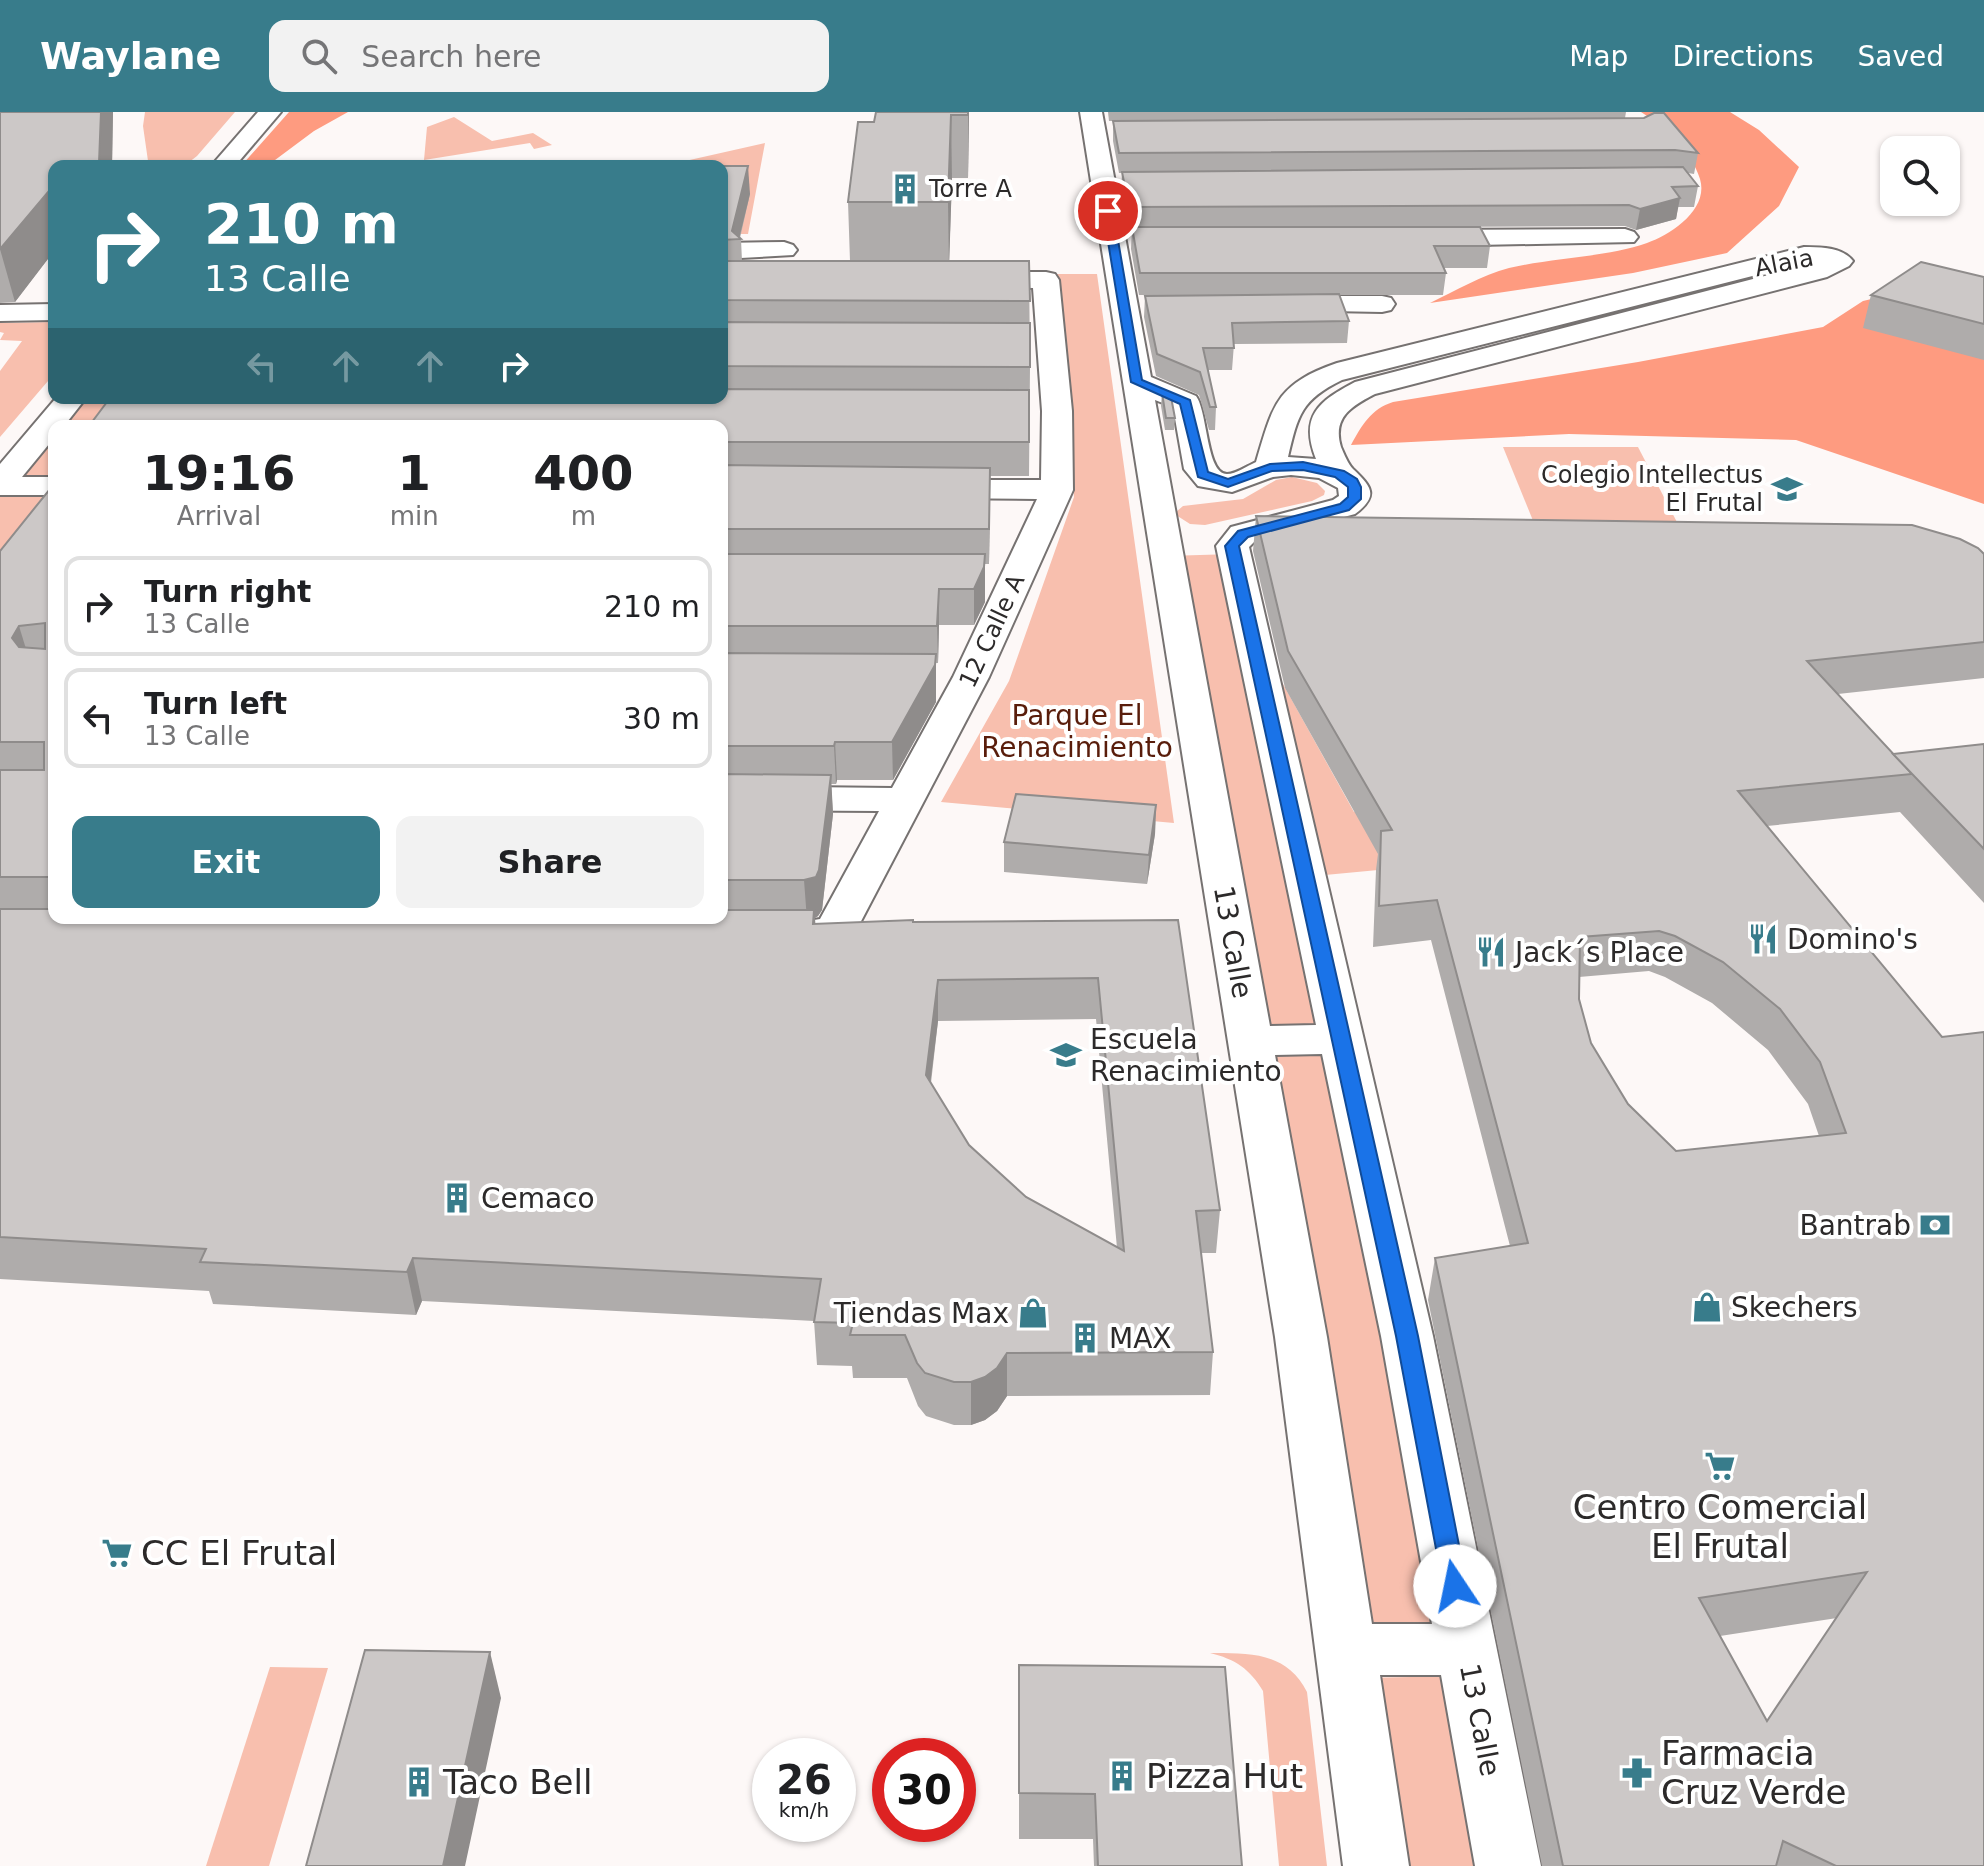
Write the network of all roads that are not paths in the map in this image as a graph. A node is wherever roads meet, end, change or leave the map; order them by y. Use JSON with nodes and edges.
{"nodes":[{"id":1,"x":270,"y":112,"type":"edge"},
{"id":2,"x":1098,"y":125,"type":"edge"},
{"id":3,"x":228,"y":160,"type":"edge"},
{"id":4,"x":1103,"y":183,"type":"junction"},
{"id":5,"x":1134,"y":183,"type":"edge"},
{"id":6,"x":1625,"y":237,"type":"dead end"},
{"id":7,"x":1407,"y":238,"type":"edge"},
{"id":8,"x":1113,"y":239,"type":"junction"},
{"id":9,"x":1144,"y":239,"type":"edge"},
{"id":10,"x":784,"y":250,"type":"dead end"},
{"id":11,"x":728,"y":251,"type":"edge"},
{"id":12,"x":938,"y":280,"type":"edge"},
{"id":13,"x":48,"y":291,"type":"edge"},
{"id":14,"x":0,"y":292,"type":"edge"},
{"id":15,"x":1382,"y":304,"type":"dead end"},
{"id":16,"x":1154,"y":305,"type":"edge"},
{"id":17,"x":1261,"y":305,"type":"edge"},
{"id":18,"x":1124,"y":306,"type":"junction"},
{"id":19,"x":48,"y":312,"type":"edge"},
{"id":20,"x":0,"y":313,"type":"edge"},
{"id":21,"x":1137,"y":382,"type":"junction"},
{"id":22,"x":66,"y":404,"type":"edge"},
{"id":23,"x":53,"y":420,"type":"edge"},
{"id":24,"x":48,"y":426,"type":"edge"},
{"id":25,"x":1260,"y":467,"type":"junction"},
{"id":26,"x":1339,"y":474,"type":"junction"},
{"id":27,"x":0,"y":485,"type":"edge"},
{"id":28,"x":48,"y":486,"type":"edge"},
{"id":29,"x":902,"y":488,"type":"edge"},
{"id":30,"x":1057,"y":490,"type":"junction"},
{"id":31,"x":1191,"y":535,"type":"junction"},
{"id":32,"x":728,"y":798,"type":"edge"},
{"id":33,"x":905,"y":800,"type":"junction"},
{"id":34,"x":744,"y":936,"type":"edge"},
{"id":35,"x":1341,"y":1039,"type":"junction"},
{"id":36,"x":1250,"y":1041,"type":"junction"},
{"id":37,"x":1467,"y":1649,"type":"junction"},
{"id":38,"x":1345,"y":1650,"type":"junction"},
{"id":39,"x":1376,"y":1866,"type":"edge"},
{"id":40,"x":1508,"y":1866,"type":"edge"}],
"edges":[{"from":1,"to":3,"type":"street"},
{"from":2,"to":4,"type":"street","name":"13 Calle"},
{"from":4,"to":5,"type":"street"},
{"from":4,"to":8,"type":"street","name":"13 Calle"},
{"from":6,"to":7,"type":"street"},
{"from":8,"to":9,"type":"street"},
{"from":8,"to":18,"type":"street","name":"13 Calle"},
{"from":10,"to":11,"type":"street"},
{"from":12,"to":30,"type":"street","name":"12 Calle A"},
{"from":13,"to":14,"type":"street"},
{"from":15,"to":17,"type":"street"},
{"from":16,"to":18,"type":"street"},
{"from":18,"to":21,"type":"street","name":"13 Calle"},
{"from":19,"to":20,"type":"street"},
{"from":21,"to":25,"type":"street"},
{"from":21,"to":31,"type":"street","name":"13 Calle"},
{"from":22,"to":23,"type":"street"},
{"from":24,"to":27,"type":"street"},
{"from":25,"to":26,"type":"street"},
{"from":25,"to":26,"type":"street","name":"Alaia"},
{"from":25,"to":31,"type":"street"},
{"from":26,"to":31,"type":"street"},
{"from":27,"to":28,"type":"street"},
{"from":29,"to":30,"type":"street"},
{"from":30,"to":33,"type":"street","name":"12 Calle A"},
{"from":31,"to":35,"type":"street","name":"13 Calle"},
{"from":31,"to":36,"type":"street","name":"13 Calle"},
{"from":32,"to":33,"type":"street"},
{"from":33,"to":34,"type":"street","name":"12 Calle A"},
{"from":35,"to":36,"type":"street"},
{"from":35,"to":37,"type":"street","name":"13 Calle"},
{"from":36,"to":38,"type":"street","name":"13 Calle"},
{"from":37,"to":38,"type":"street"},
{"from":37,"to":40,"type":"street","name":"13 Calle"},
{"from":38,"to":39,"type":"street","name":"13 Calle"}]}
